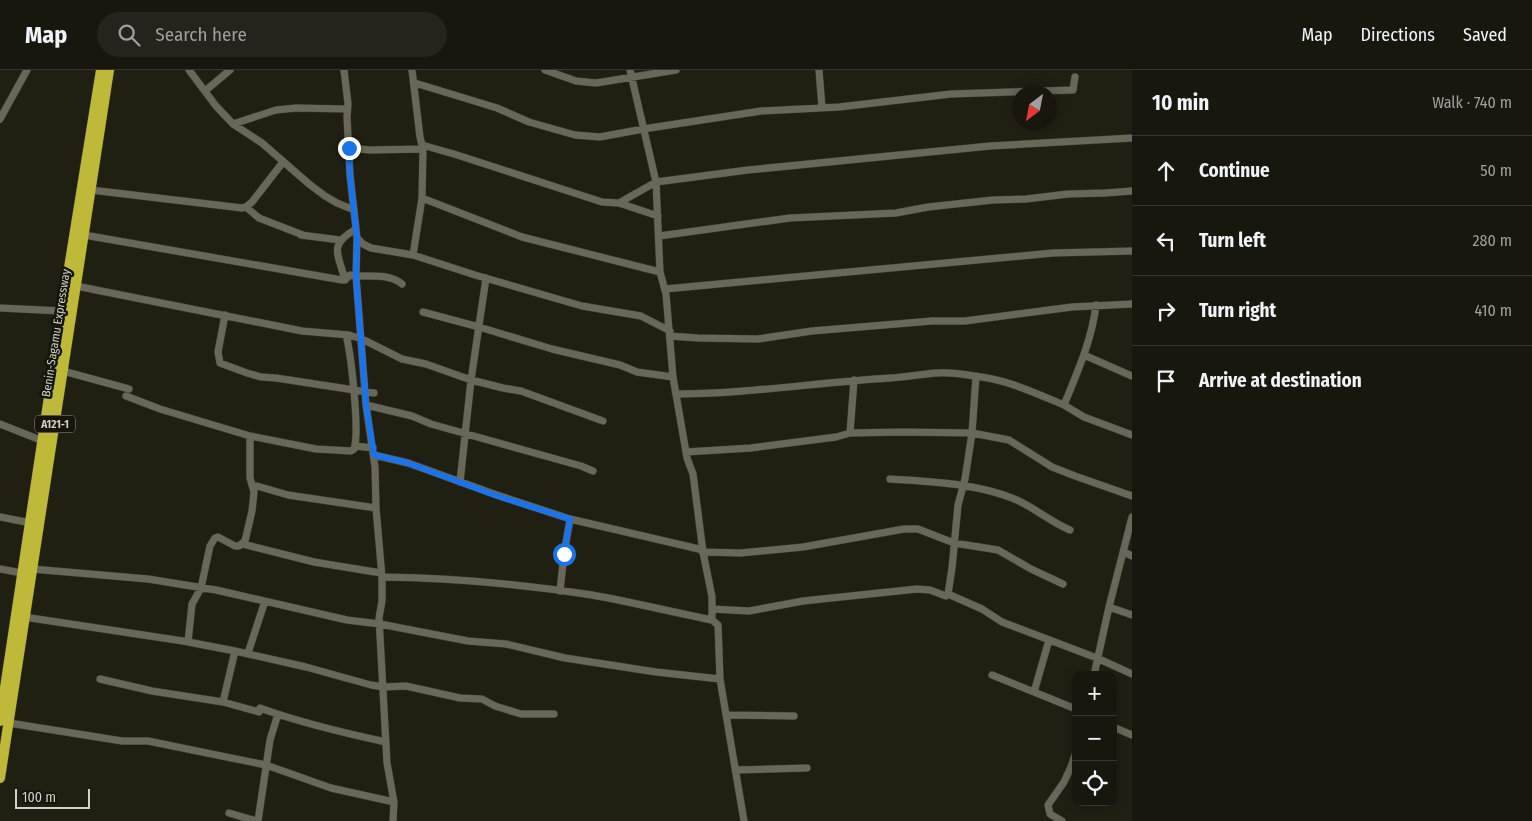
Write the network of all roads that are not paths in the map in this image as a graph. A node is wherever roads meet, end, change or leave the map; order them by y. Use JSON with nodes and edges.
{"nodes":[{"id":1,"x":27,"y":70,"type":"edge"},
{"id":2,"x":101,"y":70,"type":"edge"},
{"id":3,"x":109,"y":70,"type":"edge"},
{"id":4,"x":189,"y":70,"type":"edge"},
{"id":5,"x":230,"y":70,"type":"edge"},
{"id":6,"x":344,"y":70,"type":"edge"},
{"id":7,"x":412,"y":70,"type":"edge"},
{"id":8,"x":545,"y":70,"type":"edge"},
{"id":9,"x":676,"y":70,"type":"edge"},
{"id":10,"x":819,"y":70,"type":"edge"},
{"id":11,"x":630,"y":73,"type":"edge"},
{"id":12,"x":1075,"y":77,"type":"dead end"},
{"id":13,"x":415,"y":83,"type":"junction"},
{"id":14,"x":205,"y":91,"type":"junction"},
{"id":15,"x":822,"y":108,"type":"junction"},
{"id":16,"x":347,"y":109,"type":"junction"},
{"id":17,"x":0,"y":119,"type":"edge"},
{"id":18,"x":234,"y":124,"type":"junction"},
{"id":19,"x":643,"y":129,"type":"junction"},
{"id":20,"x":1132,"y":138,"type":"edge"},
{"id":21,"x":422,"y":147,"type":"junction"},
{"id":22,"x":349,"y":148,"type":"junction"},
{"id":23,"x":283,"y":162,"type":"junction"},
{"id":24,"x":656,"y":182,"type":"junction"},
{"id":25,"x":91,"y":190,"type":"junction"},
{"id":26,"x":1132,"y":191,"type":"edge"},
{"id":27,"x":422,"y":198,"type":"junction"},
{"id":28,"x":619,"y":203,"type":"junction"},
{"id":29,"x":246,"y":207,"type":"junction"},
{"id":30,"x":354,"y":210,"type":"junction"},
{"id":31,"x":658,"y":216,"type":"junction"},
{"id":32,"x":356,"y":229,"type":"junction"},
{"id":33,"x":291,"y":234,"type":"dead end"},
{"id":34,"x":84,"y":235,"type":"junction"},
{"id":35,"x":303,"y":235,"type":"junction"},
{"id":36,"x":659,"y":236,"type":"junction"},
{"id":37,"x":357,"y":238,"type":"junction"},
{"id":38,"x":340,"y":240,"type":"junction"},
{"id":39,"x":1132,"y":250,"type":"edge"},
{"id":40,"x":413,"y":255,"type":"junction"},
{"id":41,"x":660,"y":272,"type":"junction"},
{"id":42,"x":349,"y":276,"type":"junction"},
{"id":43,"x":486,"y":278,"type":"junction"},
{"id":44,"x":402,"y":284,"type":"dead end"},
{"id":45,"x":76,"y":286,"type":"junction"},
{"id":46,"x":665,"y":288,"type":"junction"},
{"id":47,"x":1132,"y":304,"type":"edge"},
{"id":48,"x":1096,"y":305,"type":"junction"},
{"id":49,"x":0,"y":308,"type":"edge"},
{"id":50,"x":62,"y":310,"type":"junction"},
{"id":51,"x":423,"y":312,"type":"dead end"},
{"id":52,"x":225,"y":315,"type":"junction"},
{"id":53,"x":479,"y":327,"type":"junction"},
{"id":54,"x":670,"y":334,"type":"junction"},
{"id":55,"x":346,"y":335,"type":"junction"},
{"id":56,"x":362,"y":339,"type":"junction"},
{"id":57,"x":1084,"y":355,"type":"junction"},
{"id":58,"x":350,"y":360,"type":"junction"},
{"id":59,"x":363,"y":362,"type":"junction"},
{"id":60,"x":63,"y":372,"type":"junction"},
{"id":61,"x":976,"y":376,"type":"junction"},
{"id":62,"x":1132,"y":376,"type":"edge"},
{"id":63,"x":673,"y":377,"type":"junction"},
{"id":64,"x":471,"y":380,"type":"junction"},
{"id":65,"x":854,"y":380,"type":"junction"},
{"id":66,"x":282,"y":382,"type":"dead end"},
{"id":67,"x":353,"y":390,"type":"junction"},
{"id":68,"x":365,"y":391,"type":"junction"},
{"id":69,"x":374,"y":393,"type":"junction"},
{"id":70,"x":676,"y":394,"type":"junction"},
{"id":71,"x":366,"y":405,"type":"junction"},
{"id":72,"x":1064,"y":405,"type":"junction"},
{"id":73,"x":603,"y":421,"type":"dead end"},
{"id":74,"x":0,"y":424,"type":"edge"},
{"id":75,"x":850,"y":433,"type":"junction"},
{"id":76,"x":972,"y":433,"type":"junction"},
{"id":77,"x":466,"y":434,"type":"junction"},
{"id":78,"x":1132,"y":435,"type":"edge"},
{"id":79,"x":250,"y":436,"type":"junction"},
{"id":80,"x":43,"y":442,"type":"junction"},
{"id":81,"x":355,"y":446,"type":"junction"},
{"id":82,"x":374,"y":452,"type":"junction"},
{"id":83,"x":686,"y":452,"type":"junction"},
{"id":84,"x":593,"y":471,"type":"dead end"},
{"id":85,"x":890,"y":479,"type":"dead end"},
{"id":86,"x":460,"y":482,"type":"junction"},
{"id":87,"x":964,"y":485,"type":"junction"},
{"id":88,"x":257,"y":486,"type":"dead end"},
{"id":89,"x":1132,"y":496,"type":"edge"},
{"id":90,"x":376,"y":508,"type":"junction"},
{"id":91,"x":0,"y":517,"type":"edge"},
{"id":92,"x":1132,"y":517,"type":"edge"},
{"id":93,"x":570,"y":519,"type":"junction"},
{"id":94,"x":31,"y":523,"type":"junction"},
{"id":95,"x":1070,"y":530,"type":"dead end"},
{"id":96,"x":243,"y":544,"type":"junction"},
{"id":97,"x":954,"y":544,"type":"junction"},
{"id":98,"x":703,"y":552,"type":"junction"},
{"id":99,"x":1124,"y":552,"type":"junction"},
{"id":100,"x":1132,"y":556,"type":"edge"},
{"id":101,"x":0,"y":569,"type":"edge"},
{"id":102,"x":27,"y":571,"type":"junction"},
{"id":103,"x":382,"y":577,"type":"junction"},
{"id":104,"x":1063,"y":584,"type":"dead end"},
{"id":105,"x":201,"y":588,"type":"junction"},
{"id":106,"x":560,"y":591,"type":"junction"},
{"id":107,"x":948,"y":594,"type":"junction"},
{"id":108,"x":265,"y":601,"type":"junction"},
{"id":109,"x":1109,"y":606,"type":"junction"},
{"id":110,"x":712,"y":609,"type":"junction"},
{"id":111,"x":1132,"y":615,"type":"edge"},
{"id":112,"x":24,"y":617,"type":"junction"},
{"id":113,"x":712,"y":620,"type":"junction"},
{"id":114,"x":380,"y":624,"type":"junction"},
{"id":115,"x":1049,"y":640,"type":"junction"},
{"id":116,"x":188,"y":642,"type":"junction"},
{"id":117,"x":235,"y":651,"type":"junction"},
{"id":118,"x":248,"y":653,"type":"junction"},
{"id":119,"x":1097,"y":658,"type":"junction"},
{"id":120,"x":1095,"y":671,"type":"edge"},
{"id":121,"x":1132,"y":674,"type":"edge"},
{"id":122,"x":992,"y":675,"type":"dead end"},
{"id":123,"x":100,"y":679,"type":"dead end"},
{"id":124,"x":720,"y":679,"type":"junction"},
{"id":125,"x":384,"y":687,"type":"junction"},
{"id":126,"x":1034,"y":692,"type":"junction"},
{"id":127,"x":223,"y":702,"type":"junction"},
{"id":128,"x":1072,"y":707,"type":"edge"},
{"id":129,"x":278,"y":714,"type":"junction"},
{"id":130,"x":554,"y":714,"type":"dead end"},
{"id":131,"x":726,"y":715,"type":"junction"},
{"id":132,"x":794,"y":716,"type":"dead end"},
{"id":133,"x":5,"y":722,"type":"edge"},
{"id":134,"x":1117,"y":729,"type":"edge"},
{"id":135,"x":1132,"y":735,"type":"edge"},
{"id":136,"x":386,"y":742,"type":"junction"},
{"id":137,"x":1073,"y":761,"type":"edge"},
{"id":138,"x":266,"y":765,"type":"junction"},
{"id":139,"x":807,"y":768,"type":"dead end"},
{"id":140,"x":735,"y":770,"type":"junction"},
{"id":141,"x":0,"y":778,"type":"edge"},
{"id":142,"x":394,"y":802,"type":"junction"},
{"id":143,"x":229,"y":813,"type":"dead end"},
{"id":144,"x":257,"y":821,"type":"edge"},
{"id":145,"x":394,"y":821,"type":"edge"},
{"id":146,"x":744,"y":821,"type":"edge"},
{"id":147,"x":1062,"y":821,"type":"edge"}],
"edges":[{"from":1,"to":17,"type":"street"},
{"from":2,"to":50,"type":"highway","number":"A121-1"},
{"from":3,"to":25,"type":"highway","name":"Benin-Sagamu Expressway","number":"A121-1"},
{"from":4,"to":14,"type":"street"},
{"from":5,"to":14,"type":"street"},
{"from":6,"to":16,"type":"street"},
{"from":7,"to":13,"type":"street"},
{"from":8,"to":11,"type":"street"},
{"from":9,"to":11,"type":"street"},
{"from":10,"to":15,"type":"street"},
{"from":11,"to":19,"type":"street"},
{"from":12,"to":15,"type":"street"},
{"from":13,"to":19,"type":"street"},
{"from":13,"to":21,"type":"street"},
{"from":14,"to":18,"type":"street"},
{"from":15,"to":19,"type":"street"},
{"from":16,"to":18,"type":"street"},
{"from":16,"to":22,"type":"street"},
{"from":18,"to":23,"type":"street"},
{"from":19,"to":24,"type":"street"},
{"from":20,"to":24,"type":"street"},
{"from":21,"to":22,"type":"street"},
{"from":21,"to":27,"type":"street"},
{"from":21,"to":28,"type":"street"},
{"from":22,"to":30,"type":"street"},
{"from":23,"to":29,"type":"street"},
{"from":23,"to":30,"type":"street"},
{"from":24,"to":28,"type":"street"},
{"from":24,"to":31,"type":"street"},
{"from":25,"to":29,"type":"street"},
{"from":25,"to":34,"type":"highway","name":"Benin-Sagamu Expressway","number":"A121-1"},
{"from":26,"to":36,"type":"street"},
{"from":27,"to":40,"type":"street"},
{"from":27,"to":41,"type":"street"},
{"from":28,"to":31,"type":"street"},
{"from":29,"to":35,"type":"street"},
{"from":30,"to":32,"type":"street"},
{"from":31,"to":36,"type":"street"},
{"from":32,"to":37,"type":"street"},
{"from":32,"to":38,"type":"street"},
{"from":33,"to":35,"type":"street"},
{"from":34,"to":42,"type":"street"},
{"from":34,"to":45,"type":"highway","name":"Benin-Sagamu Expressway","number":"A121-1"},
{"from":35,"to":38,"type":"street"},
{"from":36,"to":41,"type":"street"},
{"from":37,"to":40,"type":"street"},
{"from":37,"to":42,"type":"street"},
{"from":38,"to":42,"type":"street"},
{"from":39,"to":46,"type":"street"},
{"from":40,"to":43,"type":"street"},
{"from":41,"to":46,"type":"street"},
{"from":42,"to":44,"type":"street"},
{"from":42,"to":56,"type":"street"},
{"from":43,"to":53,"type":"street"},
{"from":43,"to":54,"type":"street"},
{"from":45,"to":52,"type":"street"},
{"from":45,"to":60,"type":"highway","name":"Benin-Sagamu Expressway","number":"A121-1"},
{"from":46,"to":54,"type":"street"},
{"from":47,"to":48,"type":"street"},
{"from":48,"to":54,"type":"street"},
{"from":48,"to":57,"type":"street"},
{"from":49,"to":50,"type":"street"},
{"from":50,"to":80,"type":"highway","number":"A121-1"},
{"from":51,"to":53,"type":"street"},
{"from":52,"to":55,"type":"street"},
{"from":52,"to":69,"type":"street"},
{"from":53,"to":63,"type":"street"},
{"from":53,"to":64,"type":"street"},
{"from":54,"to":63,"type":"street"},
{"from":55,"to":56,"type":"street"},
{"from":55,"to":58,"type":"street"},
{"from":56,"to":59,"type":"street"},
{"from":56,"to":64,"type":"street"},
{"from":57,"to":62,"type":"street"},
{"from":57,"to":72,"type":"street"},
{"from":58,"to":59,"type":"street"},
{"from":58,"to":67,"type":"street"},
{"from":59,"to":68,"type":"street"},
{"from":60,"to":79,"type":"street"},
{"from":60,"to":102,"type":"highway","name":"Benin-Sagamu Expressway","number":"A121-1"},
{"from":61,"to":65,"type":"street"},
{"from":61,"to":72,"type":"street"},
{"from":61,"to":76,"type":"street"},
{"from":63,"to":70,"type":"street"},
{"from":64,"to":73,"type":"street"},
{"from":64,"to":77,"type":"street"},
{"from":65,"to":70,"type":"street"},
{"from":65,"to":75,"type":"street"},
{"from":66,"to":69,"type":"street"},
{"from":67,"to":68,"type":"street"},
{"from":67,"to":69,"type":"street"},
{"from":67,"to":81,"type":"street"},
{"from":68,"to":71,"type":"street"},
{"from":70,"to":83,"type":"street"},
{"from":71,"to":77,"type":"street"},
{"from":71,"to":82,"type":"street"},
{"from":72,"to":78,"type":"street"},
{"from":74,"to":80,"type":"street"},
{"from":75,"to":76,"type":"street"},
{"from":75,"to":83,"type":"street"},
{"from":76,"to":87,"type":"street"},
{"from":76,"to":89,"type":"street"},
{"from":77,"to":84,"type":"street"},
{"from":77,"to":86,"type":"street"},
{"from":79,"to":81,"type":"street"},
{"from":79,"to":96,"type":"street"},
{"from":80,"to":94,"type":"highway","number":"A121-1"},
{"from":81,"to":82,"type":"street"},
{"from":82,"to":86,"type":"street"},
{"from":82,"to":90,"type":"street"},
{"from":83,"to":98,"type":"street"},
{"from":85,"to":87,"type":"street"},
{"from":86,"to":93,"type":"street"},
{"from":87,"to":95,"type":"street"},
{"from":87,"to":97,"type":"street"},
{"from":88,"to":90,"type":"street"},
{"from":90,"to":103,"type":"street"},
{"from":91,"to":94,"type":"street"},
{"from":92,"to":99,"type":"street"},
{"from":93,"to":98,"type":"street"},
{"from":93,"to":106,"type":"street"},
{"from":94,"to":102,"type":"highway","number":"A121-1"},
{"from":96,"to":103,"type":"street"},
{"from":96,"to":105,"type":"street"},
{"from":97,"to":98,"type":"street"},
{"from":97,"to":104,"type":"street"},
{"from":97,"to":107,"type":"street"},
{"from":98,"to":110,"type":"street"},
{"from":99,"to":100,"type":"street"},
{"from":99,"to":109,"type":"street"},
{"from":101,"to":102,"type":"street"},
{"from":102,"to":105,"type":"street"},
{"from":102,"to":112,"type":"highway","name":"Benin-Sagamu Expressway","number":"A121-1"},
{"from":102,"to":133,"type":"highway","number":"A121-1"},
{"from":103,"to":106,"type":"street"},
{"from":103,"to":114,"type":"street"},
{"from":105,"to":108,"type":"street"},
{"from":105,"to":116,"type":"street"},
{"from":106,"to":113,"type":"street"},
{"from":107,"to":110,"type":"street"},
{"from":107,"to":115,"type":"street"},
{"from":108,"to":114,"type":"street"},
{"from":108,"to":118,"type":"street"},
{"from":109,"to":111,"type":"street"},
{"from":109,"to":119,"type":"street"},
{"from":110,"to":113,"type":"street"},
{"from":112,"to":116,"type":"street"},
{"from":112,"to":133,"type":"highway","name":"Benin-Sagamu Expressway","number":"A121-1"},
{"from":113,"to":124,"type":"street"},
{"from":114,"to":124,"type":"street"},
{"from":114,"to":125,"type":"street"},
{"from":115,"to":119,"type":"street"},
{"from":115,"to":126,"type":"street"},
{"from":116,"to":117,"type":"street"},
{"from":117,"to":118,"type":"street"},
{"from":117,"to":127,"type":"street"},
{"from":118,"to":125,"type":"street"},
{"from":119,"to":120,"type":"street"},
{"from":119,"to":121,"type":"street"},
{"from":122,"to":126,"type":"street"},
{"from":123,"to":127,"type":"street"},
{"from":124,"to":131,"type":"street"},
{"from":125,"to":130,"type":"street"},
{"from":125,"to":136,"type":"street"},
{"from":126,"to":128,"type":"street"},
{"from":127,"to":129,"type":"street"},
{"from":129,"to":136,"type":"street"},
{"from":129,"to":138,"type":"street"},
{"from":131,"to":132,"type":"street"},
{"from":131,"to":140,"type":"street"},
{"from":133,"to":138,"type":"street"},
{"from":133,"to":141,"type":"highway","name":"Benin-Sagamu Expressway","number":"A121-1"},
{"from":134,"to":135,"type":"street"},
{"from":136,"to":142,"type":"street"},
{"from":137,"to":147,"type":"street"},
{"from":138,"to":142,"type":"street"},
{"from":138,"to":144,"type":"street"},
{"from":139,"to":140,"type":"street"},
{"from":140,"to":146,"type":"street"},
{"from":142,"to":145,"type":"street"},
{"from":143,"to":144,"type":"street"}]}
